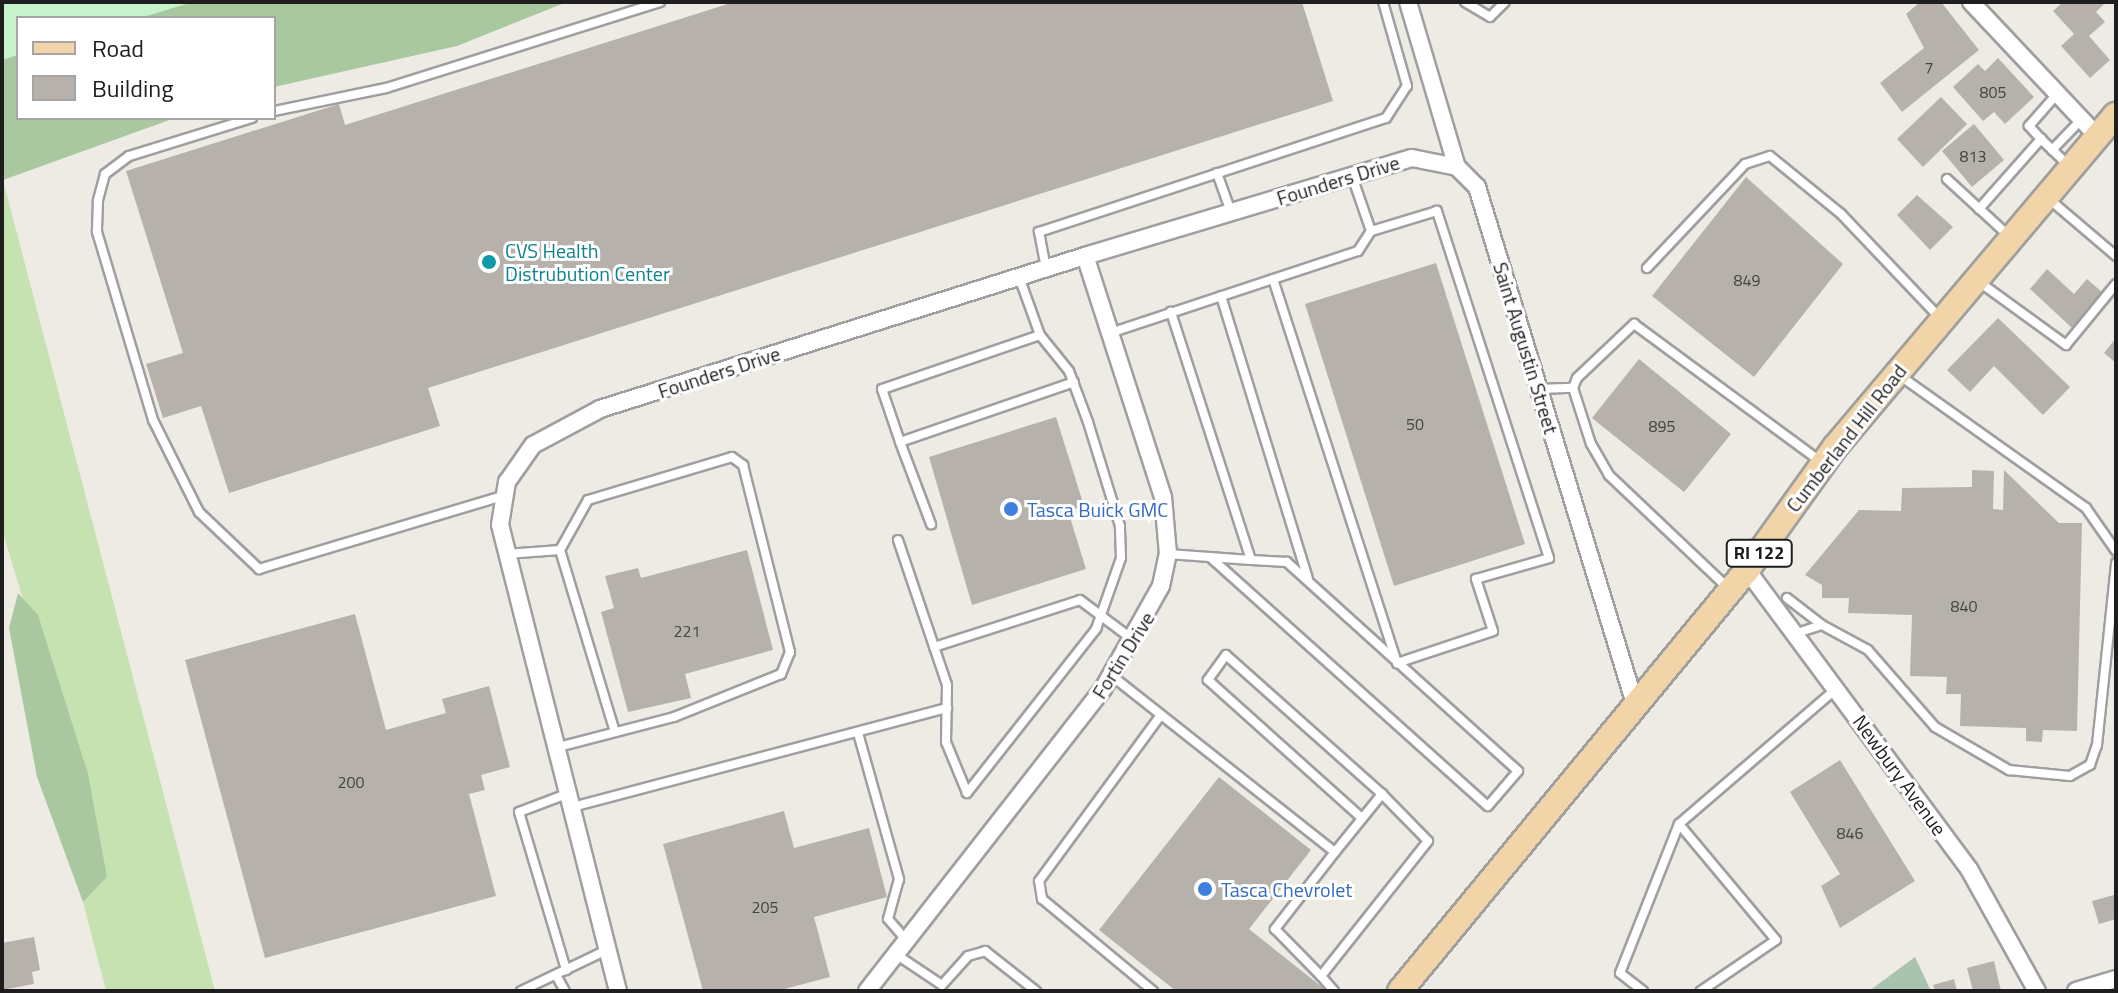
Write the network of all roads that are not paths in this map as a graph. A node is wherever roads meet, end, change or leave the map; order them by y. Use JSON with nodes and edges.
{"nodes":[{"id":1,"x":660,"y":2,"type":"edge"},
{"id":2,"x":1383,"y":2,"type":"edge"},
{"id":3,"x":1408,"y":2,"type":"edge"},
{"id":4,"x":1465,"y":2,"type":"edge"},
{"id":5,"x":1505,"y":2,"type":"edge"},
{"id":6,"x":1971,"y":2,"type":"edge"},
{"id":7,"x":2057,"y":94,"type":"junction"},
{"id":8,"x":276,"y":111,"type":"edge"},
{"id":9,"x":2116,"y":115,"type":"edge"},
{"id":10,"x":246,"y":120,"type":"edge"},
{"id":11,"x":2090,"y":128,"type":"junction"},
{"id":12,"x":2041,"y":139,"type":"junction"},
{"id":13,"x":2052,"y":150,"type":"junction"},
{"id":14,"x":1457,"y":167,"type":"junction"},
{"id":15,"x":2070,"y":167,"type":"junction"},
{"id":16,"x":1217,"y":173,"type":"junction"},
{"id":17,"x":1352,"y":175,"type":"junction"},
{"id":18,"x":1947,"y":179,"type":"dead end"},
{"id":19,"x":2045,"y":196,"type":"junction"},
{"id":20,"x":1979,"y":209,"type":"junction"},
{"id":21,"x":1231,"y":212,"type":"junction"},
{"id":22,"x":1371,"y":231,"type":"junction"},
{"id":23,"x":2009,"y":236,"type":"junction"},
{"id":24,"x":1085,"y":256,"type":"junction"},
{"id":25,"x":2116,"y":256,"type":"edge"},
{"id":26,"x":1046,"y":268,"type":"junction"},
{"id":27,"x":1647,"y":268,"type":"dead end"},
{"id":28,"x":1019,"y":277,"type":"junction"},
{"id":29,"x":1974,"y":277,"type":"junction"},
{"id":30,"x":1273,"y":279,"type":"junction"},
{"id":31,"x":2116,"y":284,"type":"edge"},
{"id":32,"x":1221,"y":296,"type":"junction"},
{"id":33,"x":1171,"y":312,"type":"junction"},
{"id":34,"x":1940,"y":318,"type":"junction"},
{"id":35,"x":1109,"y":333,"type":"junction"},
{"id":36,"x":1040,"y":335,"type":"junction"},
{"id":37,"x":1896,"y":373,"type":"junction"},
{"id":38,"x":1074,"y":382,"type":"junction"},
{"id":39,"x":1573,"y":388,"type":"junction"},
{"id":40,"x":1538,"y":389,"type":"junction"},
{"id":41,"x":900,"y":442,"type":"junction"},
{"id":42,"x":1822,"y":463,"type":"junction"},
{"id":43,"x":503,"y":496,"type":"junction"},
{"id":44,"x":931,"y":524,"type":"dead end"},
{"id":45,"x":898,"y":540,"type":"dead end"},
{"id":46,"x":560,"y":550,"type":"junction"},
{"id":47,"x":2116,"y":551,"type":"edge"},
{"id":48,"x":505,"y":554,"type":"junction"},
{"id":49,"x":1168,"y":554,"type":"junction"},
{"id":50,"x":1210,"y":557,"type":"junction"},
{"id":51,"x":1251,"y":560,"type":"junction"},
{"id":52,"x":2116,"y":563,"type":"edge"},
{"id":53,"x":1747,"y":570,"type":"junction"},
{"id":54,"x":1308,"y":579,"type":"junction"},
{"id":55,"x":1730,"y":590,"type":"junction"},
{"id":56,"x":1787,"y":598,"type":"dead end"},
{"id":57,"x":1098,"y":610,"type":"junction"},
{"id":58,"x":1822,"y":625,"type":"junction"},
{"id":59,"x":1797,"y":633,"type":"junction"},
{"id":60,"x":1135,"y":642,"type":"junction"},
{"id":61,"x":934,"y":647,"type":"junction"},
{"id":62,"x":1397,"y":663,"type":"junction"},
{"id":63,"x":1112,"y":676,"type":"junction"},
{"id":64,"x":1837,"y":688,"type":"junction"},
{"id":65,"x":1634,"y":701,"type":"junction"},
{"id":66,"x":947,"y":708,"type":"junction"},
{"id":67,"x":1161,"y":715,"type":"junction"},
{"id":68,"x":615,"y":732,"type":"junction"},
{"id":69,"x":858,"y":733,"type":"junction"},
{"id":70,"x":552,"y":748,"type":"junction"},
{"id":71,"x":1382,"y":794,"type":"junction"},
{"id":72,"x":565,"y":802,"type":"junction"},
{"id":73,"x":1362,"y":818,"type":"junction"},
{"id":74,"x":1679,"y":824,"type":"junction"},
{"id":75,"x":1335,"y":852,"type":"junction"},
{"id":76,"x":908,"y":941,"type":"junction"},
{"id":77,"x":605,"y":951,"type":"junction"},
{"id":78,"x":897,"y":955,"type":"junction"},
{"id":79,"x":566,"y":970,"type":"junction"},
{"id":80,"x":556,"y":975,"type":"junction"},
{"id":81,"x":1321,"y":976,"type":"junction"},
{"id":82,"x":2116,"y":979,"type":"edge"},
{"id":83,"x":940,"y":988,"type":"edge"},
{"id":84,"x":521,"y":991,"type":"edge"},
{"id":85,"x":565,"y":991,"type":"edge"},
{"id":86,"x":618,"y":991,"type":"edge"},
{"id":87,"x":867,"y":991,"type":"edge"},
{"id":88,"x":1036,"y":991,"type":"edge"},
{"id":89,"x":1153,"y":991,"type":"edge"},
{"id":90,"x":1334,"y":991,"type":"edge"},
{"id":91,"x":1400,"y":991,"type":"edge"},
{"id":92,"x":1643,"y":991,"type":"edge"},
{"id":93,"x":1701,"y":991,"type":"edge"},
{"id":94,"x":2037,"y":991,"type":"edge"},
{"id":95,"x":2076,"y":991,"type":"edge"}],
"edges":[{"from":1,"to":8,"type":"lane"},
{"from":2,"to":16,"type":"lane"},
{"from":3,"to":14,"type":"street","name":"Saint Augustin Street"},
{"from":4,"to":5,"type":"lane"},
{"from":6,"to":7,"type":"street"},
{"from":7,"to":11,"type":"street"},
{"from":7,"to":12,"type":"lane"},
{"from":9,"to":11,"type":"main road","name":"Cumberland Hill Road","number":"RI 122"},
{"from":10,"to":43,"type":"lane"},
{"from":11,"to":13,"type":"lane"},
{"from":11,"to":15,"type":"main road","name":"Cumberland Hill Road","number":"RI 122"},
{"from":12,"to":13,"type":"lane"},
{"from":12,"to":20,"type":"lane"},
{"from":13,"to":15,"type":"lane"},
{"from":14,"to":17,"type":"street","name":"Founders Drive"},
{"from":14,"to":40,"type":"street","name":"Saint Augustin Street"},
{"from":15,"to":19,"type":"main road","name":"Cumberland Hill Road","number":"RI 122"},
{"from":16,"to":21,"type":"lane"},
{"from":16,"to":26,"type":"lane"},
{"from":17,"to":21,"type":"street","name":"Founders Drive"},
{"from":17,"to":22,"type":"lane"},
{"from":18,"to":20,"type":"lane"},
{"from":19,"to":23,"type":"main road","name":"Cumberland Hill Road","number":"RI 122"},
{"from":19,"to":25,"type":"lane"},
{"from":20,"to":23,"type":"lane"},
{"from":21,"to":24,"type":"street","name":"Founders Drive"},
{"from":22,"to":30,"type":"lane"},
{"from":22,"to":62,"type":"lane"},
{"from":23,"to":29,"type":"main road","name":"Cumberland Hill Road","number":"RI 122"},
{"from":24,"to":26,"type":"street","name":"Founders Drive"},
{"from":24,"to":35,"type":"street","name":"Fortin Drive"},
{"from":26,"to":28,"type":"street","name":"Founders Drive"},
{"from":27,"to":34,"type":"lane"},
{"from":28,"to":36,"type":"lane"},
{"from":28,"to":43,"type":"street","name":"Founders Drive"},
{"from":29,"to":31,"type":"lane"},
{"from":29,"to":34,"type":"main road","name":"Cumberland Hill Road","number":"RI 122"},
{"from":30,"to":32,"type":"lane"},
{"from":30,"to":62,"type":"lane"},
{"from":32,"to":33,"type":"lane"},
{"from":32,"to":54,"type":"lane"},
{"from":33,"to":35,"type":"lane"},
{"from":33,"to":51,"type":"lane"},
{"from":34,"to":37,"type":"main road","name":"Cumberland Hill Road","number":"RI 122"},
{"from":35,"to":49,"type":"street","name":"Fortin Drive"},
{"from":36,"to":38,"type":"lane"},
{"from":36,"to":41,"type":"lane"},
{"from":37,"to":42,"type":"main road","name":"Cumberland Hill Road","number":"RI 122"},
{"from":37,"to":47,"type":"lane"},
{"from":38,"to":41,"type":"lane"},
{"from":38,"to":57,"type":"lane"},
{"from":39,"to":40,"type":"lane"},
{"from":39,"to":42,"type":"lane"},
{"from":39,"to":55,"type":"lane"},
{"from":40,"to":65,"type":"street","name":"Saint Augustin Street"},
{"from":41,"to":44,"type":"lane"},
{"from":42,"to":53,"type":"main road","name":"Cumberland Hill Road","number":"RI 122"},
{"from":43,"to":48,"type":"street"},
{"from":45,"to":61,"type":"lane"},
{"from":46,"to":48,"type":"lane"},
{"from":46,"to":68,"type":"lane"},
{"from":46,"to":68,"type":"lane"},
{"from":48,"to":70,"type":"street"},
{"from":49,"to":50,"type":"lane"},
{"from":49,"to":60,"type":"street","name":"Fortin Drive"},
{"from":50,"to":51,"type":"lane"},
{"from":50,"to":62,"type":"lane"},
{"from":51,"to":54,"type":"lane"},
{"from":52,"to":58,"type":"lane"},
{"from":53,"to":55,"type":"main road","name":"Cumberland Hill Road","number":"RI 122"},
{"from":53,"to":59,"type":"street","name":"Newbury Avenue"},
{"from":54,"to":62,"type":"lane"},
{"from":55,"to":65,"type":"main road","name":"Cumberland Hill Road","number":"RI 122"},
{"from":56,"to":58,"type":"lane"},
{"from":57,"to":60,"type":"lane"},
{"from":57,"to":61,"type":"lane"},
{"from":57,"to":66,"type":"lane"},
{"from":58,"to":59,"type":"lane"},
{"from":59,"to":64,"type":"street","name":"Newbury Avenue"},
{"from":60,"to":63,"type":"street","name":"Fortin Drive"},
{"from":61,"to":66,"type":"lane"},
{"from":63,"to":67,"type":"lane"},
{"from":63,"to":76,"type":"street","name":"Fortin Drive"},
{"from":64,"to":74,"type":"lane"},
{"from":64,"to":94,"type":"street","name":"Newbury Avenue"},
{"from":65,"to":91,"type":"main road","name":"Cumberland Hill Road","number":"RI 122"},
{"from":66,"to":69,"type":"lane"},
{"from":67,"to":75,"type":"lane"},
{"from":67,"to":89,"type":"lane"},
{"from":68,"to":70,"type":"lane"},
{"from":69,"to":72,"type":"lane"},
{"from":69,"to":76,"type":"lane"},
{"from":70,"to":72,"type":"street"},
{"from":71,"to":73,"type":"lane"},
{"from":71,"to":73,"type":"lane"},
{"from":71,"to":81,"type":"lane"},
{"from":72,"to":77,"type":"street"},
{"from":72,"to":79,"type":"lane"},
{"from":73,"to":75,"type":"lane"},
{"from":74,"to":92,"type":"lane"},
{"from":74,"to":93,"type":"lane"},
{"from":75,"to":81,"type":"lane"},
{"from":76,"to":78,"type":"street","name":"Fortin Drive"},
{"from":77,"to":79,"type":"lane"},
{"from":77,"to":86,"type":"street"},
{"from":78,"to":83,"type":"lane"},
{"from":78,"to":87,"type":"street","name":"Fortin Drive"},
{"from":79,"to":80,"type":"lane"},
{"from":80,"to":84,"type":"lane"},
{"from":80,"to":85,"type":"lane"},
{"from":81,"to":90,"type":"lane"},
{"from":82,"to":95,"type":"street"},
{"from":83,"to":88,"type":"lane"}]}
